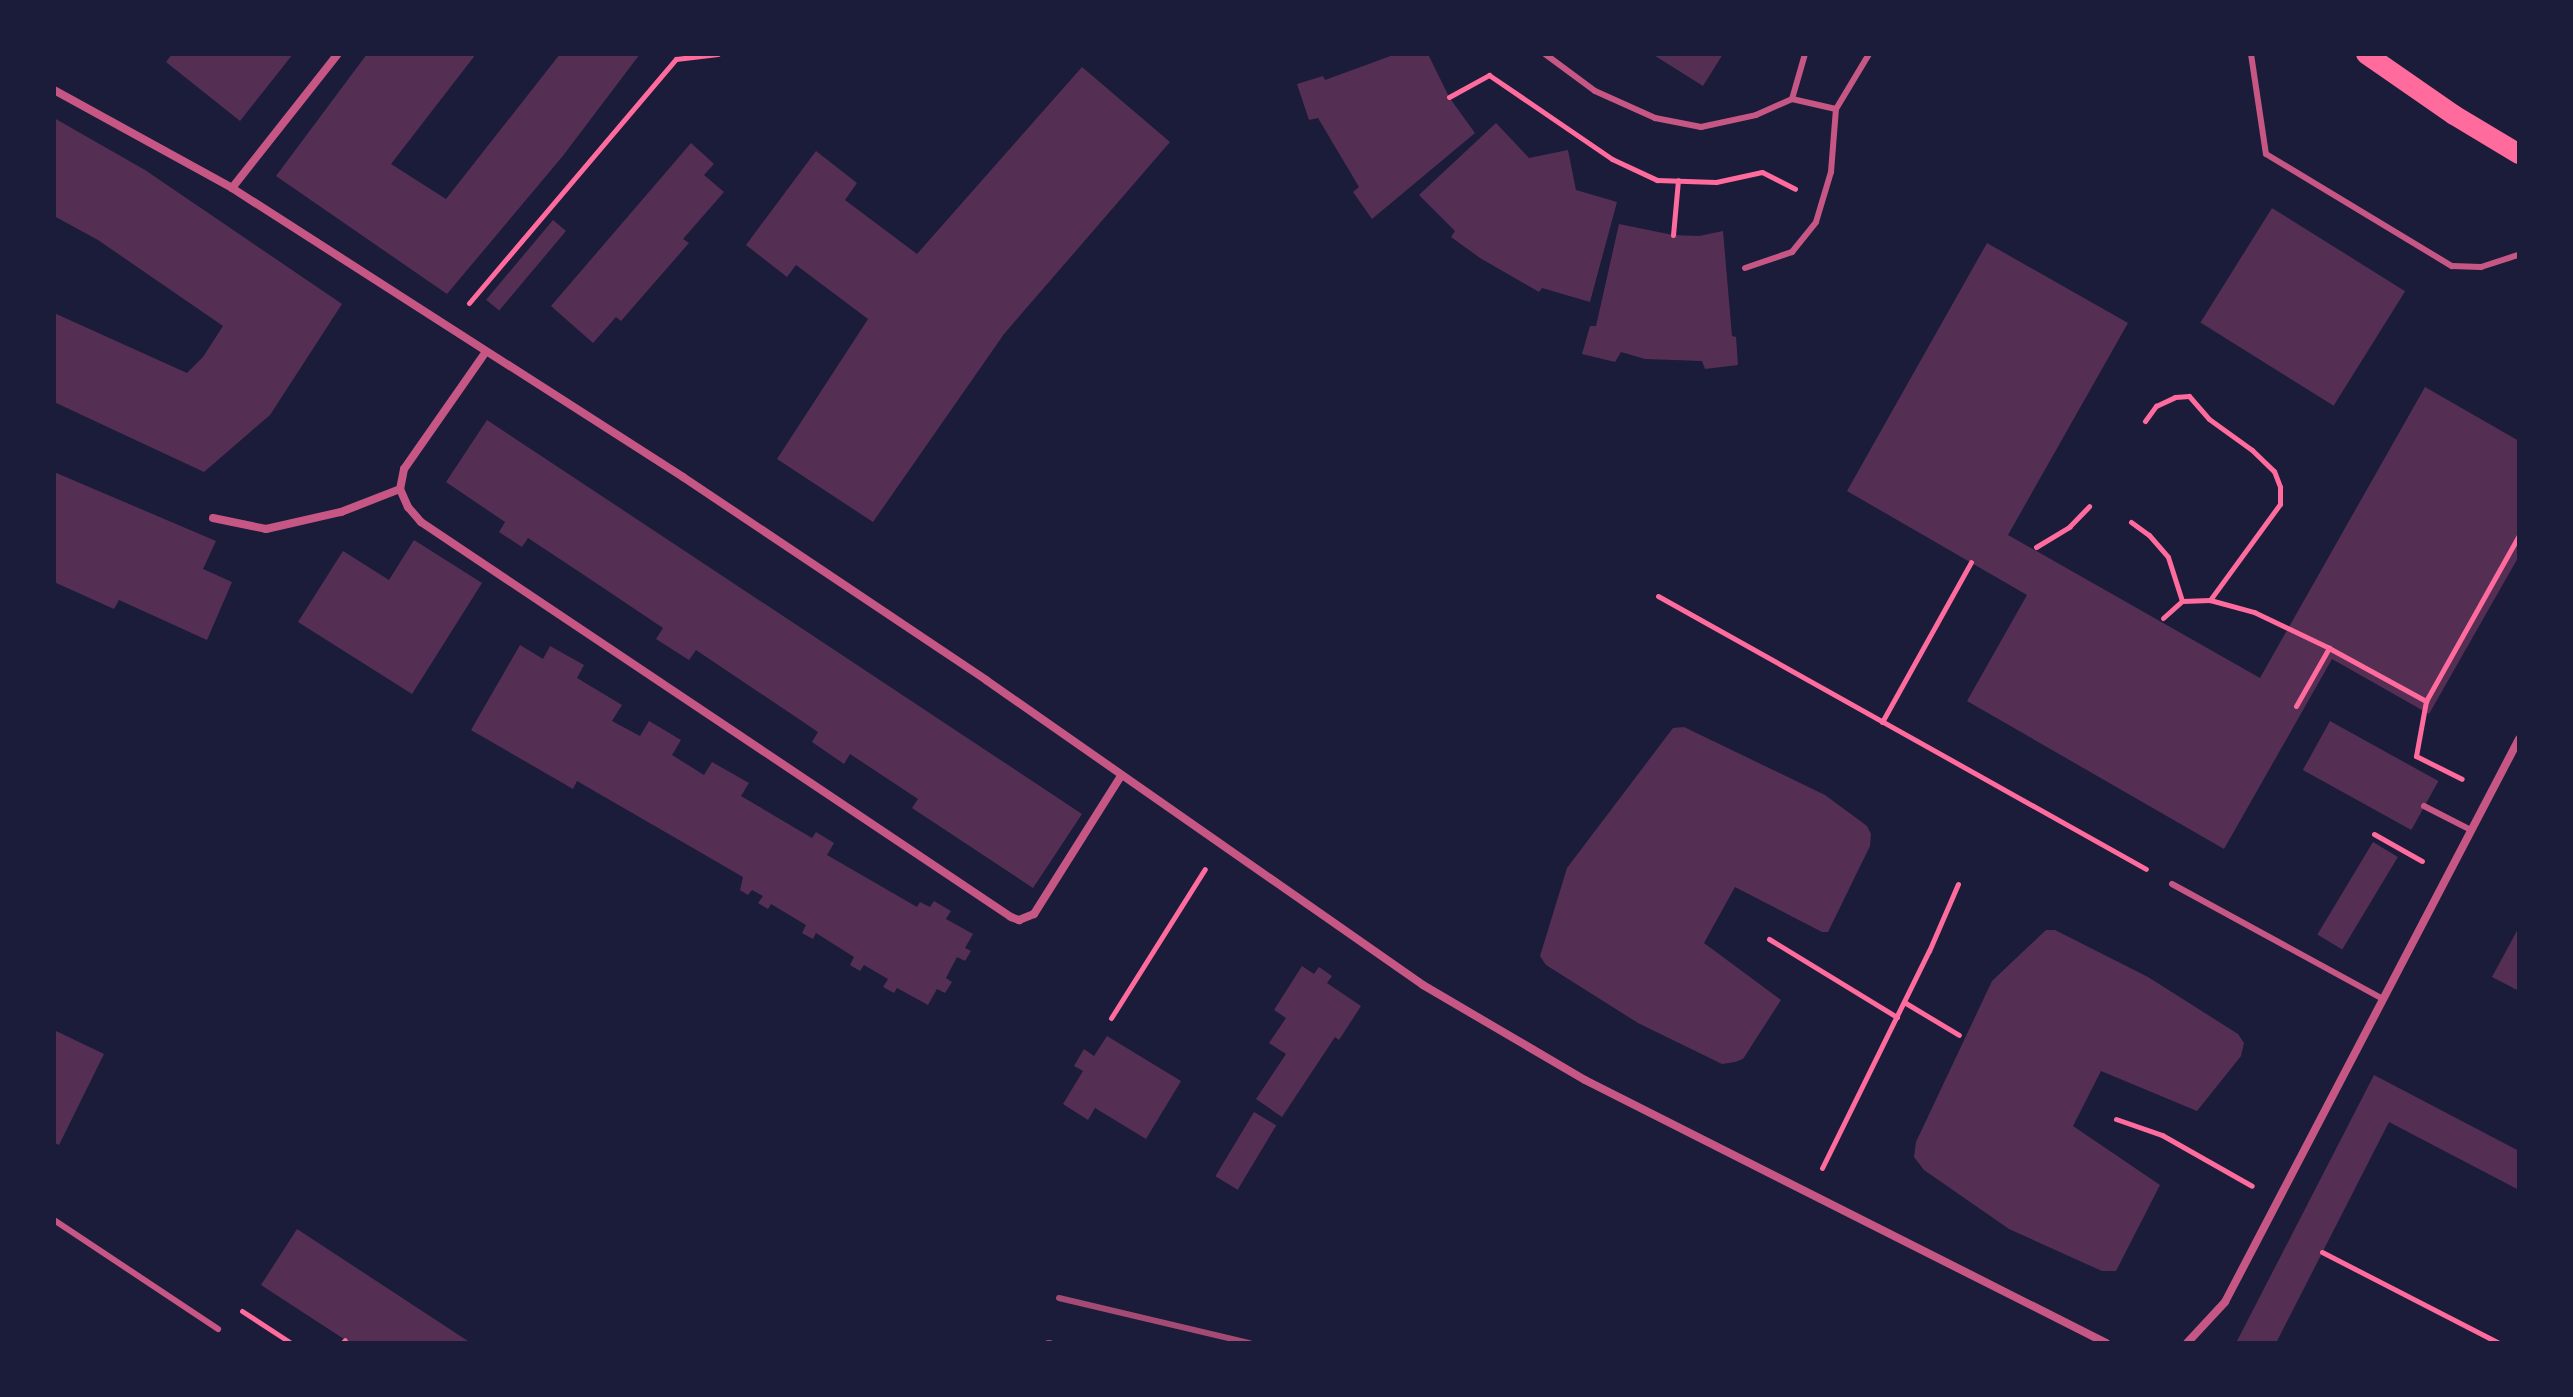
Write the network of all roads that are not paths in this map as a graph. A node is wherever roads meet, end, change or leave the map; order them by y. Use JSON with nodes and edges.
{"nodes":[{"id":1,"x":338,"y":54,"type":"edge"},
{"id":2,"x":1545,"y":54,"type":"edge"},
{"id":3,"x":1805,"y":54,"type":"edge"},
{"id":4,"x":1869,"y":54,"type":"edge"},
{"id":5,"x":2251,"y":54,"type":"edge"},
{"id":6,"x":2366,"y":54,"type":"edge"},
{"id":7,"x":54,"y":90,"type":"edge"},
{"id":8,"x":1792,"y":99,"type":"junction"},
{"id":9,"x":1836,"y":109,"type":"junction"},
{"id":10,"x":2519,"y":154,"type":"edge"},
{"id":11,"x":232,"y":188,"type":"junction"},
{"id":12,"x":2519,"y":255,"type":"edge"},
{"id":13,"x":1745,"y":268,"type":"dead end"},
{"id":14,"x":485,"y":353,"type":"junction"},
{"id":15,"x":400,"y":489,"type":"junction"},
{"id":16,"x":213,"y":518,"type":"dead end"},
{"id":17,"x":2519,"y":739,"type":"edge"},
{"id":18,"x":1121,"y":776,"type":"junction"},
{"id":19,"x":2424,"y":806,"type":"dead end"},
{"id":20,"x":2471,"y":830,"type":"junction"},
{"id":21,"x":2172,"y":884,"type":"road end"},
{"id":22,"x":2383,"y":999,"type":"junction"},
{"id":23,"x":54,"y":1220,"type":"edge"},
{"id":24,"x":218,"y":1329,"type":"road end"},
{"id":25,"x":2106,"y":1343,"type":"edge"},
{"id":26,"x":2187,"y":1343,"type":"edge"}],
"edges":[{"from":1,"to":11,"type":"street"},
{"from":2,"to":8,"type":"lane"},
{"from":3,"to":8,"type":"lane"},
{"from":4,"to":9,"type":"lane"},
{"from":5,"to":12,"type":"lane"},
{"from":6,"to":10,"type":"main road"},
{"from":7,"to":11,"type":"street"},
{"from":8,"to":9,"type":"lane"},
{"from":9,"to":13,"type":"lane"},
{"from":11,"to":14,"type":"street"},
{"from":14,"to":15,"type":"street"},
{"from":14,"to":18,"type":"street"},
{"from":15,"to":16,"type":"street"},
{"from":15,"to":18,"type":"street"},
{"from":17,"to":20,"type":"street"},
{"from":18,"to":25,"type":"street"},
{"from":19,"to":20,"type":"lane"},
{"from":20,"to":22,"type":"street"},
{"from":21,"to":22,"type":"lane"},
{"from":22,"to":26,"type":"street"},
{"from":23,"to":24,"type":"lane"}]}
